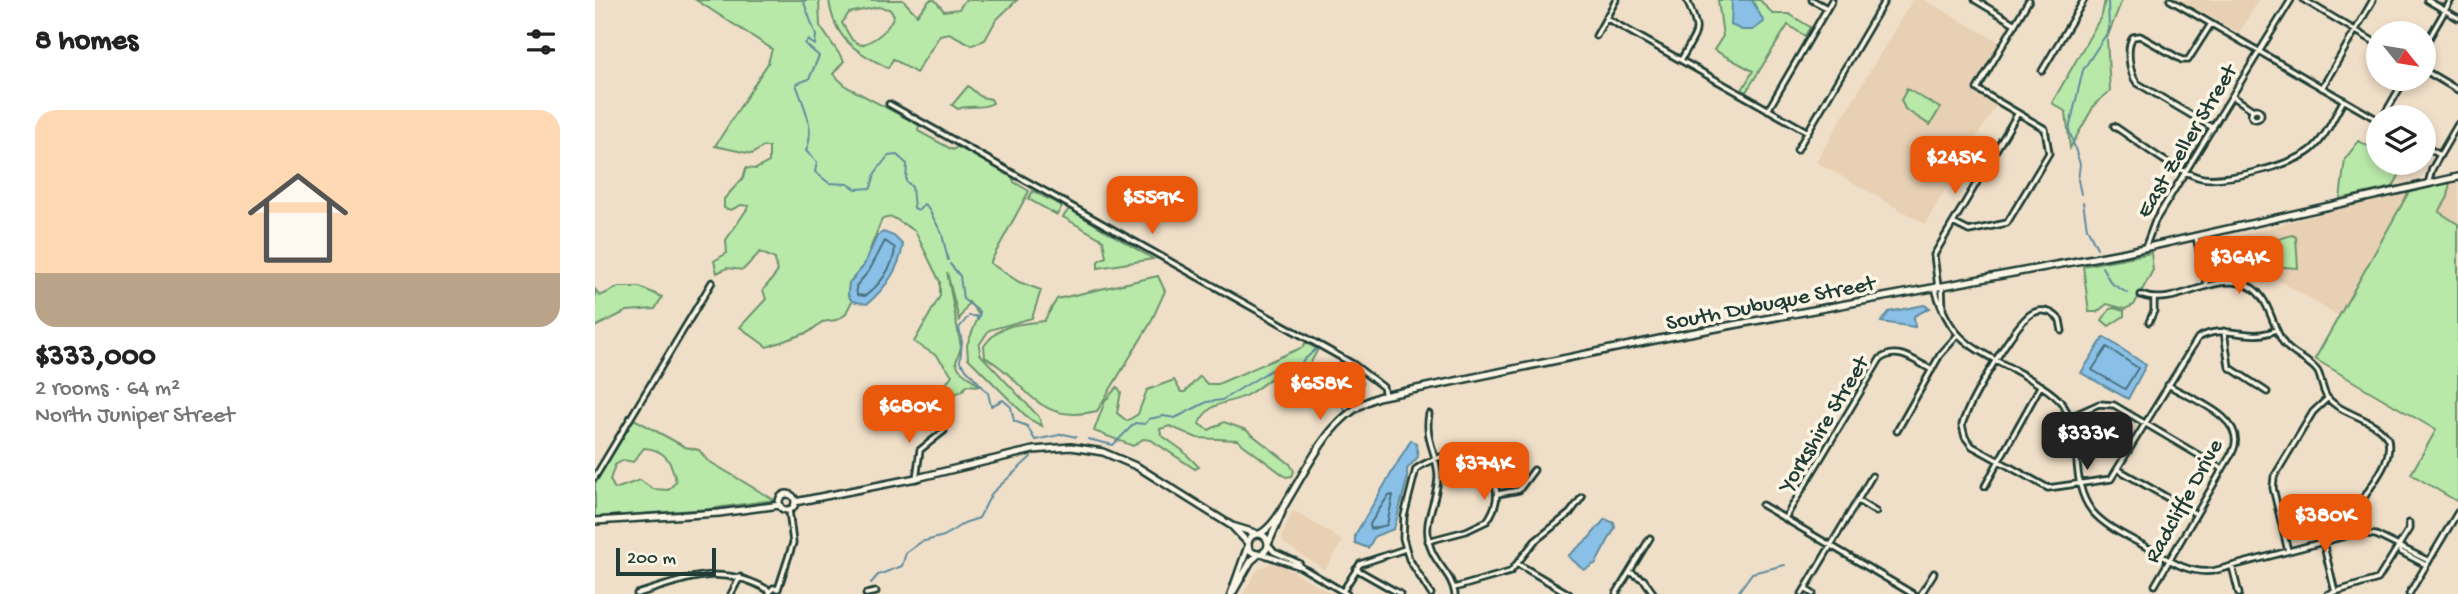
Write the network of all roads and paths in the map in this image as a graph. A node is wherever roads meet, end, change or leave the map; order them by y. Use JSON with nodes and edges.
{"nodes":[{"id":1,"x":1616,"y":0,"type":"edge"},
{"id":2,"x":1687,"y":0,"type":"edge"},
{"id":3,"x":1812,"y":0,"type":"edge"},
{"id":4,"x":1832,"y":0,"type":"edge"},
{"id":5,"x":1885,"y":0,"type":"edge"},
{"id":6,"x":1975,"y":0,"type":"edge"},
{"id":7,"x":2029,"y":0,"type":"edge"},
{"id":8,"x":2084,"y":0,"type":"edge"},
{"id":9,"x":2169,"y":0,"type":"edge"},
{"id":10,"x":2291,"y":0,"type":"edge"},
{"id":11,"x":2304,"y":0,"type":"edge"},
{"id":12,"x":2374,"y":0,"type":"edge"},
{"id":13,"x":2427,"y":0,"type":"edge"},
{"id":14,"x":2452,"y":0,"type":"edge"},
{"id":15,"x":1827,"y":8,"type":"junction"},
{"id":16,"x":2445,"y":11,"type":"junction"},
{"id":17,"x":1606,"y":18,"type":"junction"},
{"id":18,"x":2458,"y":18,"type":"edge"},
{"id":19,"x":2015,"y":24,"type":"junction"},
{"id":20,"x":2211,"y":24,"type":"junction"},
{"id":21,"x":2436,"y":26,"type":"edge"},
{"id":22,"x":2356,"y":31,"type":"junction"},
{"id":23,"x":1596,"y":36,"type":"dead end"},
{"id":24,"x":2366,"y":37,"type":"edge"},
{"id":25,"x":2259,"y":52,"type":"junction"},
{"id":26,"x":1681,"y":60,"type":"junction"},
{"id":27,"x":2042,"y":71,"type":"dead end"},
{"id":28,"x":2436,"y":77,"type":"edge"},
{"id":29,"x":2322,"y":88,"type":"junction"},
{"id":30,"x":2458,"y":90,"type":"edge"},
{"id":31,"x":2232,"y":96,"type":"junction"},
{"id":32,"x":2344,"y":100,"type":"junction"},
{"id":33,"x":889,"y":104,"type":"dead end"},
{"id":34,"x":1768,"y":110,"type":"junction"},
{"id":35,"x":2253,"y":110,"type":"dead end"},
{"id":36,"x":2018,"y":113,"type":"junction"},
{"id":37,"x":2366,"y":113,"type":"edge"},
{"id":38,"x":2458,"y":124,"type":"edge"},
{"id":39,"x":2114,"y":127,"type":"dead end"},
{"id":40,"x":2213,"y":128,"type":"junction"},
{"id":41,"x":1808,"y":132,"type":"junction"},
{"id":42,"x":1797,"y":150,"type":"dead end"},
{"id":43,"x":2436,"y":153,"type":"edge"},
{"id":44,"x":2440,"y":155,"type":"junction"},
{"id":45,"x":2186,"y":172,"type":"junction"},
{"id":46,"x":2458,"y":177,"type":"edge"},
{"id":47,"x":2428,"y":184,"type":"junction"},
{"id":48,"x":1953,"y":223,"type":"junction"},
{"id":49,"x":2196,"y":237,"type":"junction"},
{"id":50,"x":2145,"y":248,"type":"junction"},
{"id":51,"x":712,"y":282,"type":"dead end"},
{"id":52,"x":1938,"y":287,"type":"junction"},
{"id":53,"x":2207,"y":287,"type":"junction"},
{"id":54,"x":2141,"y":295,"type":"dead end"},
{"id":55,"x":2154,"y":298,"type":"junction"},
{"id":56,"x":2149,"y":322,"type":"dead end"},
{"id":57,"x":2276,"y":330,"type":"junction"},
{"id":58,"x":2062,"y":331,"type":"dead end"},
{"id":59,"x":2224,"y":331,"type":"junction"},
{"id":60,"x":1957,"y":336,"type":"junction"},
{"id":61,"x":1997,"y":360,"type":"junction"},
{"id":62,"x":1932,"y":370,"type":"junction"},
{"id":63,"x":2041,"y":385,"type":"junction"},
{"id":64,"x":2168,"y":385,"type":"junction"},
{"id":65,"x":2267,"y":392,"type":"dead end"},
{"id":66,"x":1385,"y":395,"type":"junction"},
{"id":67,"x":2327,"y":397,"type":"junction"},
{"id":68,"x":1429,"y":414,"type":"dead end"},
{"id":69,"x":2070,"y":417,"type":"junction"},
{"id":70,"x":2146,"y":424,"type":"junction"},
{"id":71,"x":944,"y":431,"type":"dead end"},
{"id":72,"x":1897,"y":431,"type":"dead end"},
{"id":73,"x":1435,"y":461,"type":"junction"},
{"id":74,"x":1998,"y":461,"type":"junction"},
{"id":75,"x":2222,"y":469,"type":"junction"},
{"id":76,"x":1534,"y":470,"type":"dead end"},
{"id":77,"x":2119,"y":470,"type":"junction"},
{"id":78,"x":1872,"y":476,"type":"dead end"},
{"id":79,"x":595,"y":477,"type":"edge"},
{"id":80,"x":916,"y":479,"type":"junction"},
{"id":81,"x":2081,"y":485,"type":"junction"},
{"id":82,"x":1985,"y":486,"type":"dead end"},
{"id":83,"x":1498,"y":494,"type":"junction"},
{"id":84,"x":1582,"y":497,"type":"dead end"},
{"id":85,"x":1858,"y":501,"type":"junction"},
{"id":86,"x":796,"y":502,"type":"junction"},
{"id":87,"x":780,"y":505,"type":"junction"},
{"id":88,"x":1762,"y":505,"type":"dead end"},
{"id":89,"x":1282,"y":509,"type":"junction"},
{"id":90,"x":789,"y":510,"type":"junction"},
{"id":91,"x":1876,"y":512,"type":"dead end"},
{"id":92,"x":2458,"y":512,"type":"edge"},
{"id":93,"x":2196,"y":514,"type":"junction"},
{"id":94,"x":1785,"y":518,"type":"junction"},
{"id":95,"x":595,"y":521,"type":"edge"},
{"id":96,"x":2409,"y":523,"type":"dead end"},
{"id":97,"x":1232,"y":526,"type":"junction"},
{"id":98,"x":2357,"y":533,"type":"junction"},
{"id":99,"x":1258,"y":534,"type":"junction"},
{"id":100,"x":1650,"y":538,"type":"dead end"},
{"id":101,"x":1428,"y":541,"type":"junction"},
{"id":102,"x":2323,"y":542,"type":"junction"},
{"id":103,"x":1268,"y":544,"type":"junction"},
{"id":104,"x":1248,"y":545,"type":"junction"},
{"id":105,"x":1831,"y":545,"type":"junction"},
{"id":106,"x":2399,"y":546,"type":"junction"},
{"id":107,"x":1405,"y":549,"type":"junction"},
{"id":108,"x":2288,"y":551,"type":"junction"},
{"id":109,"x":1260,"y":554,"type":"junction"},
{"id":110,"x":2169,"y":561,"type":"junction"},
{"id":111,"x":2428,"y":563,"type":"junction"},
{"id":112,"x":1518,"y":564,"type":"junction"},
{"id":113,"x":2232,"y":566,"type":"junction"},
{"id":114,"x":1301,"y":567,"type":"junction"},
{"id":115,"x":1356,"y":569,"type":"junction"},
{"id":116,"x":1630,"y":572,"type":"junction"},
{"id":117,"x":1934,"y":573,"type":"dead end"},
{"id":118,"x":740,"y":577,"type":"junction"},
{"id":119,"x":2155,"y":584,"type":"dead end"},
{"id":120,"x":1454,"y":588,"type":"junction"},
{"id":121,"x":778,"y":589,"type":"junction"},
{"id":122,"x":769,"y":592,"type":"edge"},
{"id":123,"x":876,"y":592,"type":"dead end"},
{"id":124,"x":1560,"y":592,"type":"edge"},
{"id":125,"x":1804,"y":592,"type":"edge"},
{"id":126,"x":2335,"y":592,"type":"junction"},
{"id":127,"x":1345,"y":593,"type":"edge"},
{"id":128,"x":637,"y":594,"type":"edge"},
{"id":129,"x":731,"y":594,"type":"edge"},
{"id":130,"x":781,"y":594,"type":"edge"},
{"id":131,"x":866,"y":594,"type":"edge"},
{"id":132,"x":1232,"y":594,"type":"edge"},
{"id":133,"x":1400,"y":594,"type":"edge"},
{"id":134,"x":1431,"y":594,"type":"edge"},
{"id":135,"x":1455,"y":594,"type":"edge"},
{"id":136,"x":1569,"y":594,"type":"edge"},
{"id":137,"x":1616,"y":594,"type":"edge"},
{"id":138,"x":1654,"y":594,"type":"edge"},
{"id":139,"x":1813,"y":594,"type":"edge"},
{"id":140,"x":1913,"y":594,"type":"edge"},
{"id":141,"x":1921,"y":594,"type":"edge"},
{"id":142,"x":2239,"y":594,"type":"edge"},
{"id":143,"x":2328,"y":594,"type":"edge"},
{"id":144,"x":2409,"y":594,"type":"edge"}],
"edges":[{"from":1,"to":17,"type":"street"},
{"from":2,"to":26,"type":"street"},
{"from":3,"to":15,"type":"street"},
{"from":4,"to":15,"type":"street"},
{"from":5,"to":41,"type":"street"},
{"from":6,"to":19,"type":"street"},
{"from":7,"to":19,"type":"street"},
{"from":8,"to":27,"type":"street"},
{"from":9,"to":20,"type":"street"},
{"from":10,"to":25,"type":"street","name":"East Zeller Street"},
{"from":11,"to":22,"type":"street"},
{"from":12,"to":22,"type":"street"},
{"from":13,"to":16,"type":"street"},
{"from":14,"to":16,"type":"street"},
{"from":15,"to":34,"type":"street"},
{"from":16,"to":18,"type":"street"},
{"from":16,"to":21,"type":"street"},
{"from":17,"to":23,"type":"street"},
{"from":17,"to":26,"type":"street"},
{"from":19,"to":36,"type":"street"},
{"from":20,"to":25,"type":"street"},
{"from":20,"to":40,"type":"street"},
{"from":22,"to":24,"type":"street"},
{"from":22,"to":29,"type":"street"},
{"from":25,"to":29,"type":"street"},
{"from":25,"to":31,"type":"street","name":"East Zeller Street"},
{"from":26,"to":34,"type":"street"},
{"from":28,"to":30,"type":"street"},
{"from":29,"to":32,"type":"street"},
{"from":31,"to":35,"type":"street"},
{"from":31,"to":40,"type":"street","name":"East Zeller Street"},
{"from":32,"to":37,"type":"street"},
{"from":32,"to":45,"type":"street"},
{"from":33,"to":66,"type":"street"},
{"from":34,"to":41,"type":"street"},
{"from":36,"to":48,"type":"street"},
{"from":36,"to":48,"type":"street"},
{"from":38,"to":44,"type":"street"},
{"from":39,"to":45,"type":"street"},
{"from":40,"to":45,"type":"street","name":"East Zeller Street"},
{"from":41,"to":42,"type":"street"},
{"from":43,"to":44,"type":"street"},
{"from":44,"to":47,"type":"street"},
{"from":45,"to":50,"type":"street","name":"East Zeller Street"},
{"from":46,"to":47,"type":"main road","name":"South Dubuque Street"},
{"from":47,"to":49,"type":"main road","name":"South Dubuque Street"},
{"from":48,"to":52,"type":"street"},
{"from":49,"to":50,"type":"main road","name":"South Dubuque Street"},
{"from":49,"to":53,"type":"street"},
{"from":50,"to":52,"type":"main road","name":"South Dubuque Street"},
{"from":51,"to":79,"type":"street"},
{"from":52,"to":60,"type":"street"},
{"from":52,"to":66,"type":"main road","name":"South Dubuque Street"},
{"from":53,"to":55,"type":"street"},
{"from":53,"to":57,"type":"street"},
{"from":54,"to":55,"type":"street"},
{"from":55,"to":56,"type":"street"},
{"from":57,"to":59,"type":"street"},
{"from":57,"to":67,"type":"street"},
{"from":58,"to":61,"type":"street"},
{"from":59,"to":64,"type":"street"},
{"from":59,"to":65,"type":"street"},
{"from":60,"to":61,"type":"street"},
{"from":60,"to":62,"type":"street"},
{"from":61,"to":63,"type":"street"},
{"from":61,"to":74,"type":"street"},
{"from":62,"to":72,"type":"street"},
{"from":62,"to":94,"type":"street","name":"Yorkshire Street"},
{"from":63,"to":69,"type":"street"},
{"from":63,"to":74,"type":"street"},
{"from":64,"to":70,"type":"street"},
{"from":64,"to":75,"type":"street","name":"Radcliffe Drive"},
{"from":66,"to":89,"type":"main road","name":"South Dubuque Street"},
{"from":67,"to":98,"type":"street"},
{"from":67,"to":108,"type":"street"},
{"from":68,"to":73,"type":"street"},
{"from":69,"to":70,"type":"street"},
{"from":69,"to":81,"type":"street"},
{"from":70,"to":75,"type":"street"},
{"from":70,"to":77,"type":"street"},
{"from":71,"to":80,"type":"street"},
{"from":73,"to":83,"type":"street"},
{"from":73,"to":101,"type":"street"},
{"from":73,"to":107,"type":"street"},
{"from":74,"to":81,"type":"street"},
{"from":74,"to":82,"type":"street"},
{"from":75,"to":93,"type":"street","name":"Radcliffe Drive"},
{"from":76,"to":83,"type":"street"},
{"from":77,"to":81,"type":"street"},
{"from":77,"to":93,"type":"street"},
{"from":78,"to":85,"type":"street"},
{"from":80,"to":86,"type":"main road"},
{"from":80,"to":97,"type":"main road"},
{"from":81,"to":110,"type":"street"},
{"from":83,"to":101,"type":"street"},
{"from":84,"to":112,"type":"street"},
{"from":85,"to":91,"type":"street"},
{"from":85,"to":105,"type":"street"},
{"from":86,"to":87,"type":"main road"},
{"from":86,"to":90,"type":"main road"},
{"from":87,"to":90,"type":"main road"},
{"from":87,"to":95,"type":"main road"},
{"from":88,"to":94,"type":"street"},
{"from":89,"to":99,"type":"main road"},
{"from":89,"to":103,"type":"main road"},
{"from":90,"to":121,"type":"street"},
{"from":92,"to":111,"type":"street"},
{"from":93,"to":110,"type":"street","name":"Radcliffe Drive"},
{"from":94,"to":105,"type":"street"},
{"from":96,"to":106,"type":"street"},
{"from":97,"to":99,"type":"main road"},
{"from":97,"to":104,"type":"main road"},
{"from":98,"to":102,"type":"street"},
{"from":98,"to":106,"type":"street"},
{"from":99,"to":103,"type":"main road"},
{"from":99,"to":104,"type":"main road"},
{"from":100,"to":116,"type":"street"},
{"from":101,"to":120,"type":"street"},
{"from":102,"to":108,"type":"street"},
{"from":102,"to":126,"type":"street"},
{"from":103,"to":109,"type":"main road"},
{"from":103,"to":114,"type":"street"},
{"from":104,"to":109,"type":"main road"},
{"from":104,"to":132,"type":"main road"},
{"from":105,"to":125,"type":"street"},
{"from":105,"to":140,"type":"street"},
{"from":106,"to":111,"type":"street"},
{"from":106,"to":126,"type":"street"},
{"from":107,"to":115,"type":"street"},
{"from":107,"to":134,"type":"street"},
{"from":108,"to":113,"type":"street"},
{"from":109,"to":114,"type":"street"},
{"from":109,"to":132,"type":"main road"},
{"from":110,"to":113,"type":"street"},
{"from":110,"to":119,"type":"street","name":"Radcliffe Drive"},
{"from":111,"to":144,"type":"street"},
{"from":112,"to":120,"type":"street"},
{"from":112,"to":124,"type":"street"},
{"from":113,"to":142,"type":"street"},
{"from":114,"to":127,"type":"street"},
{"from":115,"to":127,"type":"street"},
{"from":115,"to":133,"type":"street"},
{"from":116,"to":137,"type":"street"},
{"from":116,"to":138,"type":"street"},
{"from":117,"to":141,"type":"street"},
{"from":118,"to":122,"type":"street"},
{"from":118,"to":128,"type":"street"},
{"from":118,"to":129,"type":"street"},
{"from":120,"to":135,"type":"street"},
{"from":121,"to":122,"type":"street"},
{"from":121,"to":130,"type":"street"},
{"from":123,"to":131,"type":"street"},
{"from":124,"to":136,"type":"street"},
{"from":125,"to":139,"type":"street"},
{"from":126,"to":143,"type":"street"}]}
